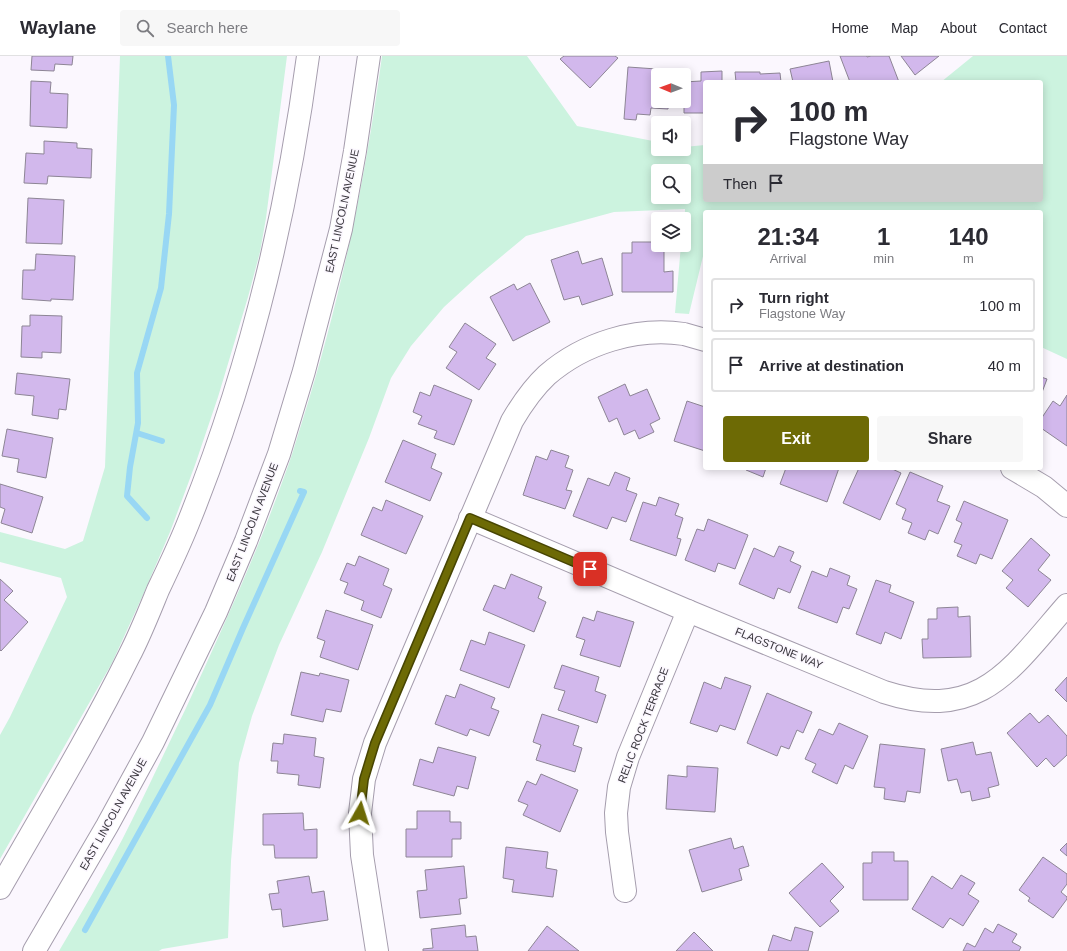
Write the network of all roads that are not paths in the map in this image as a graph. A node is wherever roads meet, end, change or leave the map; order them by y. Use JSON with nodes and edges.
{"nodes":[{"id":1,"x":308,"y":56,"type":"edge"},
{"id":2,"x":369,"y":56,"type":"edge"},
{"id":3,"x":703,"y":340,"type":"edge"},
{"id":4,"x":1015,"y":470,"type":"edge"},
{"id":5,"x":1067,"y":506,"type":"edge"},
{"id":6,"x":470,"y":518,"type":"junction"},
{"id":7,"x":1067,"y":605,"type":"edge"},
{"id":8,"x":688,"y":611,"type":"junction"},
{"id":9,"x":0,"y":888,"type":"edge"},
{"id":10,"x":625,"y":891,"type":"dead end"},
{"id":11,"x":34,"y":951,"type":"edge"},
{"id":12,"x":377,"y":951,"type":"edge"}],
"edges":[{"from":1,"to":9,"type":"main road"},
{"from":2,"to":11,"type":"main road","name":"EAST LINCOLN AVENUE"},
{"from":3,"to":6,"type":"main road"},
{"from":4,"to":5,"type":"main road"},
{"from":6,"to":8,"type":"main road","name":"FLAGSTONE WAY"},
{"from":6,"to":12,"type":"main road"},
{"from":7,"to":8,"type":"main road","name":"FLAGSTONE WAY"},
{"from":8,"to":10,"type":"main road","name":"RELIC ROCK TERRACE"}]}
